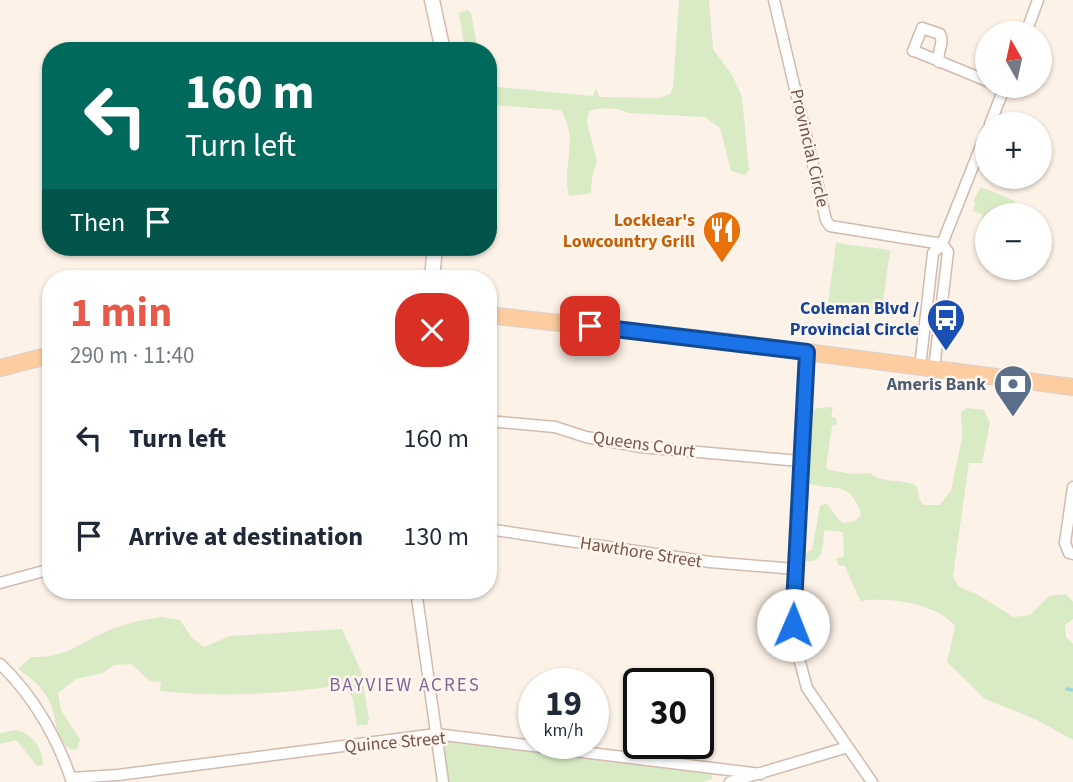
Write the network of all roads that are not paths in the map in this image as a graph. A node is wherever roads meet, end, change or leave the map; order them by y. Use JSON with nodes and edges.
{"nodes":[{"id":1,"x":432,"y":0,"type":"edge"},
{"id":2,"x":774,"y":0,"type":"edge"},
{"id":3,"x":1038,"y":0,"type":"edge"},
{"id":4,"x":1030,"y":21,"type":"edge"},
{"id":5,"x":441,"y":42,"type":"edge"},
{"id":6,"x":939,"y":61,"type":"dead end"},
{"id":7,"x":975,"y":76,"type":"edge"},
{"id":8,"x":975,"y":161,"type":"edge"},
{"id":9,"x":942,"y":244,"type":"junction"},
{"id":10,"x":497,"y":316,"type":"edge"},
{"id":11,"x":807,"y":352,"type":"junction"},
{"id":12,"x":42,"y":357,"type":"edge"},
{"id":13,"x":0,"y":368,"type":"edge"},
{"id":14,"x":927,"y":368,"type":"junction"},
{"id":15,"x":1073,"y":387,"type":"edge"},
{"id":16,"x":497,"y":422,"type":"edge"},
{"id":17,"x":800,"y":461,"type":"junction"},
{"id":18,"x":1073,"y":488,"type":"edge"},
{"id":19,"x":497,"y":530,"type":"edge"},
{"id":20,"x":1073,"y":554,"type":"edge"},
{"id":21,"x":795,"y":569,"type":"junction"},
{"id":22,"x":42,"y":571,"type":"edge"},
{"id":23,"x":0,"y":583,"type":"edge"},
{"id":24,"x":417,"y":599,"type":"edge"},
{"id":25,"x":0,"y":664,"type":"edge"},
{"id":26,"x":436,"y":734,"type":"junction"},
{"id":27,"x":848,"y":747,"type":"junction"},
{"id":28,"x":761,"y":774,"type":"junction"},
{"id":29,"x":71,"y":780,"type":"edge"},
{"id":30,"x":443,"y":782,"type":"edge"},
{"id":31,"x":730,"y":782,"type":"edge"},
{"id":32,"x":872,"y":782,"type":"edge"}],
"edges":[{"from":1,"to":5,"type":"street"},
{"from":2,"to":9,"type":"street","name":"Provincial Circle"},
{"from":3,"to":4,"type":"street"},
{"from":6,"to":7,"type":"street"},
{"from":8,"to":9,"type":"street"},
{"from":9,"to":14,"type":"street"},
{"from":10,"to":11,"type":"main road"},
{"from":11,"to":14,"type":"main road"},
{"from":11,"to":17,"type":"street"},
{"from":12,"to":13,"type":"main road"},
{"from":14,"to":15,"type":"main road"},
{"from":16,"to":17,"type":"street","name":"Queens Court"},
{"from":17,"to":21,"type":"street"},
{"from":18,"to":20,"type":"street"},
{"from":19,"to":21,"type":"street","name":"Hawthore Street"},
{"from":21,"to":27,"type":"street"},
{"from":22,"to":23,"type":"street"},
{"from":24,"to":26,"type":"street"},
{"from":25,"to":29,"type":"street"},
{"from":26,"to":28,"type":"street","name":"Quince Street"},
{"from":26,"to":29,"type":"street","name":"Quince Street"},
{"from":26,"to":30,"type":"street"},
{"from":27,"to":28,"type":"street"},
{"from":27,"to":32,"type":"street"},
{"from":28,"to":31,"type":"street"}]}
